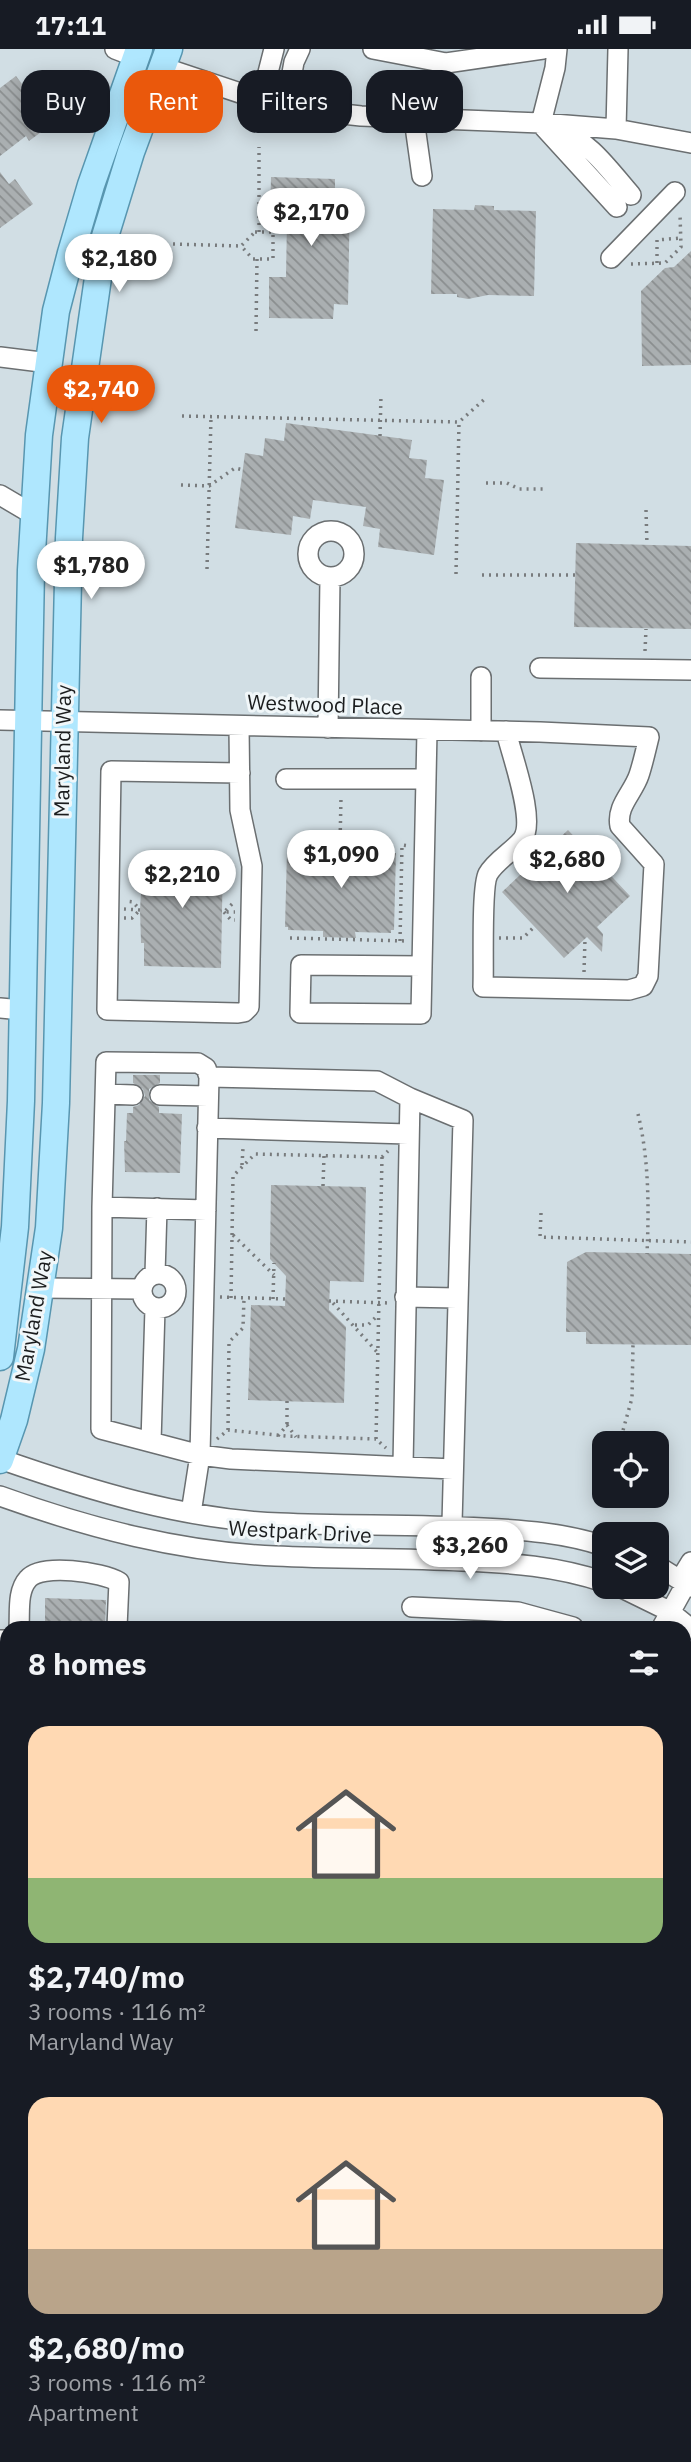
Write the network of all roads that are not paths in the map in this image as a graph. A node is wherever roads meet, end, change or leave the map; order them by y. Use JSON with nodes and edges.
{"nodes":[{"id":1,"x":274,"y":49,"type":"edge"},
{"id":2,"x":300,"y":49,"type":"edge"},
{"id":3,"x":373,"y":49,"type":"edge"},
{"id":4,"x":543,"y":49,"type":"edge"},
{"id":5,"x":557,"y":49,"type":"edge"},
{"id":6,"x":618,"y":49,"type":"edge"},
{"id":7,"x":130,"y":52,"type":"edge"},
{"id":8,"x":166,"y":58,"type":"edge"},
{"id":9,"x":269,"y":70,"type":"edge"},
{"id":10,"x":293,"y":70,"type":"edge"},
{"id":11,"x":237,"y":89,"type":"edge"},
{"id":12,"x":463,"y":121,"type":"edge"},
{"id":13,"x":541,"y":123,"type":"junction"},
{"id":14,"x":616,"y":129,"type":"junction"},
{"id":15,"x":416,"y":133,"type":"edge"},
{"id":16,"x":691,"y":143,"type":"edge"},
{"id":17,"x":422,"y":176,"type":"dead end"},
{"id":18,"x":678,"y":202,"type":"road end"},
{"id":19,"x":616,"y":261,"type":"road end"},
{"id":20,"x":0,"y":357,"type":"edge"},
{"id":21,"x":49,"y":363,"type":"junction"},
{"id":22,"x":85,"y":368,"type":"junction"},
{"id":23,"x":0,"y":495,"type":"edge"},
{"id":24,"x":34,"y":515,"type":"junction"},
{"id":25,"x":330,"y":577,"type":"dead end"},
{"id":26,"x":540,"y":668,"type":"dead end"},
{"id":27,"x":691,"y":670,"type":"edge"},
{"id":28,"x":481,"y":677,"type":"dead end"},
{"id":29,"x":0,"y":720,"type":"edge"},
{"id":30,"x":29,"y":721,"type":"junction"},
{"id":31,"x":64,"y":722,"type":"junction"},
{"id":32,"x":239,"y":726,"type":"junction"},
{"id":33,"x":327,"y":728,"type":"junction"},
{"id":34,"x":427,"y":731,"type":"junction"},
{"id":35,"x":481,"y":731,"type":"junction"},
{"id":36,"x":506,"y":731,"type":"junction"},
{"id":37,"x":240,"y":773,"type":"junction"},
{"id":38,"x":286,"y":779,"type":"dead end"},
{"id":39,"x":426,"y":779,"type":"junction"},
{"id":40,"x":422,"y":967,"type":"junction"},
{"id":41,"x":11,"y":1009,"type":"edge"},
{"id":42,"x":57,"y":1041,"type":"junction"},
{"id":43,"x":209,"y":1087,"type":"junction"},
{"id":44,"x":106,"y":1094,"type":"junction"},
{"id":45,"x":133,"y":1095,"type":"dead end"},
{"id":46,"x":160,"y":1095,"type":"dead end"},
{"id":47,"x":410,"y":1098,"type":"junction"},
{"id":48,"x":208,"y":1128,"type":"junction"},
{"id":49,"x":408,"y":1134,"type":"junction"},
{"id":50,"x":102,"y":1207,"type":"junction"},
{"id":51,"x":157,"y":1208,"type":"junction"},
{"id":52,"x":206,"y":1210,"type":"junction"},
{"id":53,"x":155,"y":1274,"type":"junction"},
{"id":54,"x":40,"y":1288,"type":"junction"},
{"id":55,"x":102,"y":1289,"type":"junction"},
{"id":56,"x":141,"y":1289,"type":"junction"},
{"id":57,"x":176,"y":1290,"type":"junction"},
{"id":58,"x":204,"y":1294,"type":"junction"},
{"id":59,"x":457,"y":1298,"type":"junction"},
{"id":60,"x":405,"y":1300,"type":"junction"},
{"id":61,"x":155,"y":1308,"type":"junction"},
{"id":62,"x":0,"y":1357,"type":"edge"},
{"id":63,"x":150,"y":1442,"type":"junction"},
{"id":64,"x":200,"y":1455,"type":"junction"},
{"id":65,"x":0,"y":1459,"type":"edge"},
{"id":66,"x":403,"y":1466,"type":"junction"},
{"id":67,"x":453,"y":1469,"type":"junction"},
{"id":68,"x":0,"y":1496,"type":"edge"},
{"id":69,"x":191,"y":1513,"type":"junction"},
{"id":70,"x":452,"y":1526,"type":"junction"},
{"id":71,"x":491,"y":1528,"type":"junction"},
{"id":72,"x":592,"y":1542,"type":"edge"},
{"id":73,"x":451,"y":1560,"type":"junction"},
{"id":74,"x":490,"y":1562,"type":"junction"},
{"id":75,"x":691,"y":1562,"type":"edge"},
{"id":76,"x":669,"y":1573,"type":"edge"},
{"id":77,"x":592,"y":1578,"type":"edge"},
{"id":78,"x":686,"y":1583,"type":"edge"},
{"id":79,"x":637,"y":1599,"type":"edge"},
{"id":80,"x":412,"y":1607,"type":"dead end"},
{"id":81,"x":499,"y":1619,"type":"edge"},
{"id":82,"x":665,"y":1619,"type":"edge"},
{"id":83,"x":19,"y":1621,"type":"edge"},
{"id":84,"x":117,"y":1621,"type":"edge"},
{"id":85,"x":554,"y":1621,"type":"edge"}],
"edges":[{"from":1,"to":9,"type":"street"},
{"from":2,"to":10,"type":"street"},
{"from":3,"to":4,"type":"street"},
{"from":5,"to":13,"type":"street"},
{"from":6,"to":14,"type":"street"},
{"from":7,"to":21,"type":"main road","name":"Maryland Way"},
{"from":8,"to":11,"type":"street"},
{"from":8,"to":22,"type":"main road","name":"Maryland Way"},
{"from":12,"to":13,"type":"street"},
{"from":13,"to":13,"type":"street"},
{"from":13,"to":14,"type":"street"},
{"from":14,"to":16,"type":"street"},
{"from":15,"to":17,"type":"street"},
{"from":18,"to":19,"type":"street"},
{"from":20,"to":21,"type":"street"},
{"from":21,"to":22,"type":"main road"},
{"from":21,"to":24,"type":"main road","name":"Maryland Way"},
{"from":22,"to":31,"type":"main road","name":"Maryland Way"},
{"from":23,"to":24,"type":"street"},
{"from":24,"to":30,"type":"main road","name":"Maryland Way"},
{"from":25,"to":33,"type":"street"},
{"from":26,"to":27,"type":"street"},
{"from":28,"to":35,"type":"street"},
{"from":29,"to":30,"type":"street","name":"Westwood Place"},
{"from":30,"to":31,"type":"street","name":"Westwood Place"},
{"from":30,"to":41,"type":"main road","name":"Maryland Way"},
{"from":31,"to":32,"type":"street","name":"Westwood Place"},
{"from":31,"to":42,"type":"main road","name":"Maryland Way"},
{"from":32,"to":33,"type":"street","name":"Westwood Place"},
{"from":32,"to":37,"type":"street"},
{"from":33,"to":34,"type":"street","name":"Westwood Place"},
{"from":34,"to":35,"type":"street","name":"Westwood Place"},
{"from":34,"to":39,"type":"street"},
{"from":35,"to":36,"type":"street","name":"Westwood Place"},
{"from":36,"to":36,"type":"street","name":"Westwood Place"},
{"from":37,"to":37,"type":"street"},
{"from":38,"to":39,"type":"street"},
{"from":39,"to":40,"type":"street"},
{"from":40,"to":40,"type":"street"},
{"from":41,"to":42,"type":"main road"},
{"from":41,"to":62,"type":"main road","name":"Maryland Way"},
{"from":42,"to":54,"type":"main road","name":"Maryland Way"},
{"from":43,"to":44,"type":"street"},
{"from":43,"to":46,"type":"street"},
{"from":43,"to":47,"type":"street"},
{"from":43,"to":48,"type":"street"},
{"from":44,"to":45,"type":"street"},
{"from":44,"to":50,"type":"street"},
{"from":47,"to":49,"type":"street"},
{"from":47,"to":59,"type":"street"},
{"from":48,"to":49,"type":"street"},
{"from":48,"to":52,"type":"street"},
{"from":49,"to":60,"type":"street"},
{"from":50,"to":51,"type":"street"},
{"from":50,"to":55,"type":"street"},
{"from":51,"to":52,"type":"street"},
{"from":51,"to":53,"type":"street"},
{"from":52,"to":58,"type":"street"},
{"from":53,"to":56,"type":"street"},
{"from":53,"to":57,"type":"street"},
{"from":54,"to":55,"type":"street"},
{"from":54,"to":65,"type":"main road","name":"Maryland Way"},
{"from":55,"to":56,"type":"street"},
{"from":55,"to":63,"type":"street"},
{"from":56,"to":61,"type":"street"},
{"from":57,"to":58,"type":"street"},
{"from":57,"to":61,"type":"street"},
{"from":58,"to":64,"type":"street"},
{"from":59,"to":60,"type":"street"},
{"from":59,"to":67,"type":"street"},
{"from":60,"to":66,"type":"street"},
{"from":61,"to":63,"type":"street"},
{"from":63,"to":64,"type":"street"},
{"from":64,"to":66,"type":"street"},
{"from":64,"to":69,"type":"street"},
{"from":65,"to":69,"type":"street","name":"Westpark Drive"},
{"from":66,"to":67,"type":"street"},
{"from":67,"to":70,"type":"street"},
{"from":68,"to":73,"type":"street","name":"Westpark Drive"},
{"from":69,"to":70,"type":"street","name":"Westpark Drive"},
{"from":70,"to":71,"type":"street","name":"Westpark Drive"},
{"from":70,"to":73,"type":"street"},
{"from":71,"to":72,"type":"street","name":"Westpark Drive"},
{"from":71,"to":74,"type":"street"},
{"from":73,"to":74,"type":"street","name":"Westpark Drive"},
{"from":74,"to":77,"type":"street","name":"Westpark Drive"},
{"from":75,"to":78,"type":"street"},
{"from":76,"to":78,"type":"street"},
{"from":78,"to":82,"type":"street"},
{"from":79,"to":82,"type":"street"},
{"from":80,"to":81,"type":"street"},
{"from":81,"to":85,"type":"street"},
{"from":83,"to":84,"type":"street"}]}
